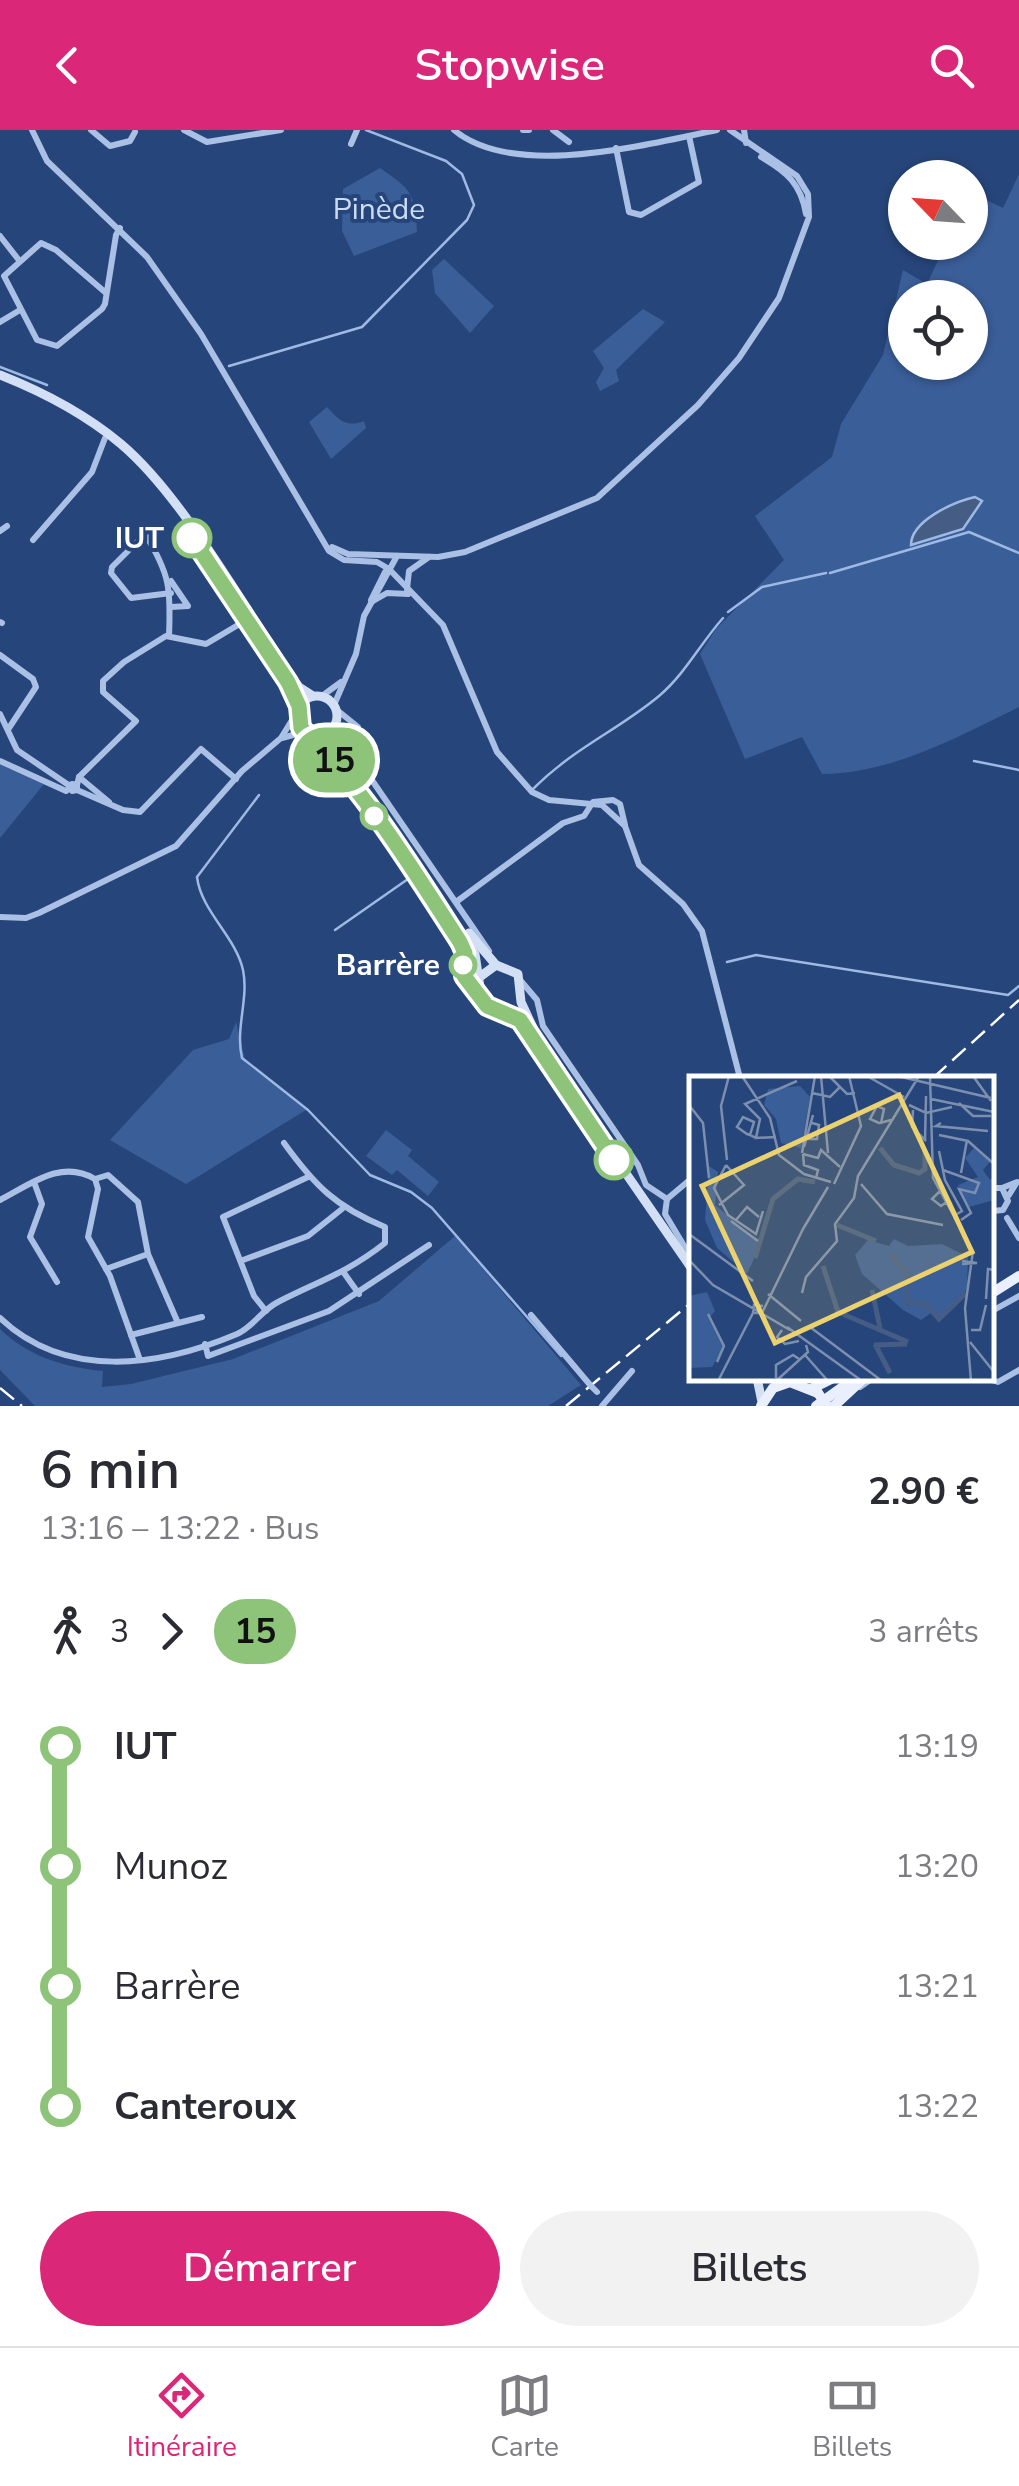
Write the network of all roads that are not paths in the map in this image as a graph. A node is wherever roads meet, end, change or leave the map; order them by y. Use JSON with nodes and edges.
{"nodes":[{"id":1,"x":32,"y":130,"type":"edge"},
{"id":2,"x":92,"y":130,"type":"edge"},
{"id":3,"x":281,"y":130,"type":"edge"},
{"id":4,"x":357,"y":130,"type":"edge"},
{"id":5,"x":454,"y":130,"type":"edge"},
{"id":6,"x":553,"y":130,"type":"edge"},
{"id":7,"x":717,"y":130,"type":"edge"},
{"id":8,"x":729,"y":130,"type":"edge"},
{"id":9,"x":744,"y":130,"type":"edge"},
{"id":10,"x":190,"y":131,"type":"edge"},
{"id":11,"x":135,"y":132,"type":"edge"},
{"id":12,"x":689,"y":136,"type":"junction"},
{"id":13,"x":569,"y":142,"type":"dead end"},
{"id":14,"x":351,"y":144,"type":"dead end"},
{"id":15,"x":746,"y":144,"type":"junction"},
{"id":16,"x":616,"y":148,"type":"junction"},
{"id":17,"x":807,"y":220,"type":"junction"},
{"id":18,"x":120,"y":228,"type":"junction"},
{"id":19,"x":0,"y":236,"type":"edge"},
{"id":20,"x":18,"y":259,"type":"junction"},
{"id":21,"x":106,"y":293,"type":"junction"},
{"id":22,"x":20,"y":310,"type":"junction"},
{"id":23,"x":0,"y":322,"type":"edge"},
{"id":24,"x":0,"y":377,"type":"edge"},
{"id":25,"x":105,"y":438,"type":"junction"},
{"id":26,"x":33,"y":540,"type":"dead end"},
{"id":27,"x":327,"y":542,"type":"junction"},
{"id":28,"x":398,"y":556,"type":"junction"},
{"id":29,"x":429,"y":557,"type":"junction"},
{"id":30,"x":389,"y":569,"type":"junction"},
{"id":31,"x":171,"y":582,"type":"junction"},
{"id":32,"x":409,"y":592,"type":"junction"},
{"id":33,"x":171,"y":593,"type":"junction"},
{"id":34,"x":372,"y":601,"type":"junction"},
{"id":35,"x":171,"y":607,"type":"junction"},
{"id":36,"x":241,"y":620,"type":"junction"},
{"id":37,"x":170,"y":636,"type":"junction"},
{"id":38,"x":0,"y":655,"type":"edge"},
{"id":39,"x":342,"y":682,"type":"junction"},
{"id":40,"x":318,"y":696,"type":"junction"},
{"id":41,"x":336,"y":707,"type":"junction"},
{"id":42,"x":298,"y":709,"type":"junction"},
{"id":43,"x":0,"y":714,"type":"edge"},
{"id":44,"x":348,"y":719,"type":"junction"},
{"id":45,"x":336,"y":724,"type":"junction"},
{"id":46,"x":9,"y":728,"type":"junction"},
{"id":47,"x":312,"y":735,"type":"junction"},
{"id":48,"x":280,"y":738,"type":"junction"},
{"id":49,"x":0,"y":761,"type":"edge"},
{"id":50,"x":236,"y":779,"type":"junction"},
{"id":51,"x":75,"y":785,"type":"junction"},
{"id":52,"x":592,"y":802,"type":"junction"},
{"id":53,"x":114,"y":806,"type":"junction"},
{"id":54,"x":456,"y":902,"type":"junction"},
{"id":55,"x":0,"y":917,"type":"edge"},
{"id":56,"x":500,"y":965,"type":"junction"},
{"id":57,"x":480,"y":976,"type":"junction"},
{"id":58,"x":521,"y":989,"type":"junction"},
{"id":59,"x":478,"y":990,"type":"junction"},
{"id":60,"x":503,"y":1010,"type":"junction"},
{"id":61,"x":568,"y":1061,"type":"junction"},
{"id":62,"x":739,"y":1076,"type":"edge"},
{"id":63,"x":581,"y":1100,"type":"junction"},
{"id":64,"x":284,"y":1144,"type":"dead end"},
{"id":65,"x":308,"y":1177,"type":"junction"},
{"id":66,"x":95,"y":1179,"type":"junction"},
{"id":67,"x":689,"y":1180,"type":"edge"},
{"id":68,"x":34,"y":1182,"type":"junction"},
{"id":69,"x":1018,"y":1182,"type":"edge"},
{"id":70,"x":994,"y":1188,"type":"edge"},
{"id":71,"x":1002,"y":1188,"type":"junction"},
{"id":72,"x":664,"y":1196,"type":"junction"},
{"id":73,"x":1008,"y":1196,"type":"junction"},
{"id":74,"x":0,"y":1200,"type":"edge"},
{"id":75,"x":342,"y":1209,"type":"junction"},
{"id":76,"x":998,"y":1211,"type":"edge"},
{"id":77,"x":1019,"y":1238,"type":"edge"},
{"id":78,"x":430,"y":1246,"type":"dead end"},
{"id":79,"x":148,"y":1254,"type":"junction"},
{"id":80,"x":689,"y":1258,"type":"edge"},
{"id":81,"x":243,"y":1260,"type":"junction"},
{"id":82,"x":689,"y":1260,"type":"edge"},
{"id":83,"x":689,"y":1260,"type":"edge"},
{"id":84,"x":106,"y":1269,"type":"junction"},
{"id":85,"x":344,"y":1272,"type":"junction"},
{"id":86,"x":1019,"y":1274,"type":"edge"},
{"id":87,"x":57,"y":1282,"type":"dead end"},
{"id":88,"x":994,"y":1289,"type":"edge"},
{"id":89,"x":360,"y":1294,"type":"junction"},
{"id":90,"x":1019,"y":1296,"type":"edge"},
{"id":91,"x":994,"y":1309,"type":"edge"},
{"id":92,"x":266,"y":1311,"type":"junction"},
{"id":93,"x":530,"y":1315,"type":"dead end"},
{"id":94,"x":0,"y":1318,"type":"edge"},
{"id":95,"x":202,"y":1318,"type":"dead end"},
{"id":96,"x":178,"y":1323,"type":"junction"},
{"id":97,"x":131,"y":1334,"type":"junction"},
{"id":98,"x":204,"y":1344,"type":"junction"},
{"id":99,"x":140,"y":1360,"type":"junction"},
{"id":100,"x":1019,"y":1370,"type":"edge"},
{"id":101,"x":632,"y":1371,"type":"dead end"},
{"id":102,"x":783,"y":1381,"type":"edge"},
{"id":103,"x":787,"y":1381,"type":"edge"},
{"id":104,"x":830,"y":1381,"type":"edge"},
{"id":105,"x":848,"y":1381,"type":"edge"},
{"id":106,"x":860,"y":1381,"type":"edge"},
{"id":107,"x":868,"y":1381,"type":"edge"},
{"id":108,"x":994,"y":1381,"type":"edge"},
{"id":109,"x":816,"y":1391,"type":"junction"},
{"id":110,"x":834,"y":1403,"type":"edge"},
{"id":111,"x":604,"y":1404,"type":"edge"},
{"id":112,"x":761,"y":1404,"type":"edge"},
{"id":113,"x":813,"y":1406,"type":"edge"}],
"edges":[{"from":1,"to":18,"type":"street"},
{"from":2,"to":11,"type":"street"},
{"from":3,"to":10,"type":"street"},
{"from":4,"to":14,"type":"street"},
{"from":5,"to":16,"type":"street"},
{"from":6,"to":13,"type":"street"},
{"from":7,"to":12,"type":"street"},
{"from":8,"to":15,"type":"street"},
{"from":8,"to":17,"type":"street"},
{"from":9,"to":15,"type":"street"},
{"from":12,"to":16,"type":"street"},
{"from":12,"to":16,"type":"street"},
{"from":15,"to":17,"type":"street"},
{"from":17,"to":29,"type":"street"},
{"from":18,"to":21,"type":"street"},
{"from":18,"to":27,"type":"street"},
{"from":19,"to":20,"type":"street"},
{"from":20,"to":21,"type":"street"},
{"from":20,"to":22,"type":"street"},
{"from":21,"to":22,"type":"street"},
{"from":22,"to":23,"type":"street"},
{"from":24,"to":25,"type":"main road"},
{"from":24,"to":40,"type":"main road"},
{"from":25,"to":26,"type":"street"},
{"from":25,"to":36,"type":"main road"},
{"from":27,"to":28,"type":"street"},
{"from":27,"to":30,"type":"street"},
{"from":28,"to":29,"type":"street"},
{"from":28,"to":30,"type":"street"},
{"from":29,"to":32,"type":"street"},
{"from":30,"to":32,"type":"street"},
{"from":30,"to":34,"type":"street"},
{"from":31,"to":33,"type":"street"},
{"from":31,"to":33,"type":"street"},
{"from":31,"to":35,"type":"street"},
{"from":32,"to":34,"type":"street"},
{"from":32,"to":52,"type":"street"},
{"from":33,"to":35,"type":"street"},
{"from":34,"to":39,"type":"street"},
{"from":35,"to":37,"type":"street"},
{"from":36,"to":37,"type":"street"},
{"from":36,"to":42,"type":"main road"},
{"from":37,"to":51,"type":"street"},
{"from":38,"to":46,"type":"street"},
{"from":39,"to":40,"type":"street"},
{"from":39,"to":41,"type":"street"},
{"from":40,"to":41,"type":"main road"},
{"from":40,"to":42,"type":"main road"},
{"from":41,"to":44,"type":"street"},
{"from":41,"to":45,"type":"main road"},
{"from":42,"to":47,"type":"main road"},
{"from":42,"to":48,"type":"street"},
{"from":43,"to":46,"type":"street"},
{"from":44,"to":45,"type":"street"},
{"from":44,"to":54,"type":"street"},
{"from":45,"to":47,"type":"main road"},
{"from":45,"to":56,"type":"main road"},
{"from":46,"to":51,"type":"street"},
{"from":47,"to":48,"type":"street"},
{"from":47,"to":57,"type":"main road"},
{"from":47,"to":59,"type":"street"},
{"from":48,"to":50,"type":"street"},
{"from":49,"to":51,"type":"street"},
{"from":50,"to":53,"type":"street"},
{"from":50,"to":55,"type":"street"},
{"from":51,"to":53,"type":"street"},
{"from":51,"to":53,"type":"street"},
{"from":52,"to":54,"type":"street"},
{"from":52,"to":62,"type":"street"},
{"from":54,"to":56,"type":"street"},
{"from":56,"to":57,"type":"main road"},
{"from":56,"to":58,"type":"main road"},
{"from":57,"to":59,"type":"main road"},
{"from":58,"to":60,"type":"main road"},
{"from":58,"to":61,"type":"street"},
{"from":58,"to":63,"type":"main road"},
{"from":59,"to":60,"type":"main road"},
{"from":60,"to":82,"type":"main road"},
{"from":61,"to":63,"type":"street"},
{"from":61,"to":72,"type":"street"},
{"from":63,"to":83,"type":"main road"},
{"from":64,"to":65,"type":"street"},
{"from":65,"to":75,"type":"street"},
{"from":65,"to":81,"type":"street"},
{"from":66,"to":68,"type":"street"},
{"from":66,"to":79,"type":"street"},
{"from":66,"to":84,"type":"street"},
{"from":67,"to":72,"type":"street"},
{"from":68,"to":74,"type":"street"},
{"from":68,"to":87,"type":"street"},
{"from":69,"to":71,"type":"street"},
{"from":69,"to":73,"type":"street"},
{"from":70,"to":71,"type":"street"},
{"from":71,"to":73,"type":"street"},
{"from":72,"to":80,"type":"street"},
{"from":73,"to":76,"type":"street"},
{"from":75,"to":81,"type":"street"},
{"from":75,"to":85,"type":"street"},
{"from":76,"to":77,"type":"street"},
{"from":78,"to":89,"type":"street"},
{"from":79,"to":84,"type":"street"},
{"from":79,"to":96,"type":"street"},
{"from":81,"to":92,"type":"street"},
{"from":84,"to":97,"type":"street"},
{"from":85,"to":89,"type":"street"},
{"from":85,"to":92,"type":"street"},
{"from":86,"to":88,"type":"main road"},
{"from":89,"to":98,"type":"street"},
{"from":90,"to":91,"type":"street"},
{"from":92,"to":98,"type":"street"},
{"from":93,"to":111,"type":"street"},
{"from":94,"to":99,"type":"street"},
{"from":95,"to":96,"type":"street"},
{"from":96,"to":97,"type":"street"},
{"from":97,"to":99,"type":"street"},
{"from":98,"to":99,"type":"street"},
{"from":100,"to":108,"type":"street"},
{"from":101,"to":111,"type":"street"},
{"from":102,"to":112,"type":"main road"},
{"from":103,"to":109,"type":"main road"},
{"from":104,"to":109,"type":"main road"},
{"from":105,"to":113,"type":"main road"},
{"from":106,"to":110,"type":"main road"},
{"from":107,"to":110,"type":"street"},
{"from":109,"to":110,"type":"main road","bridge":true}]}
